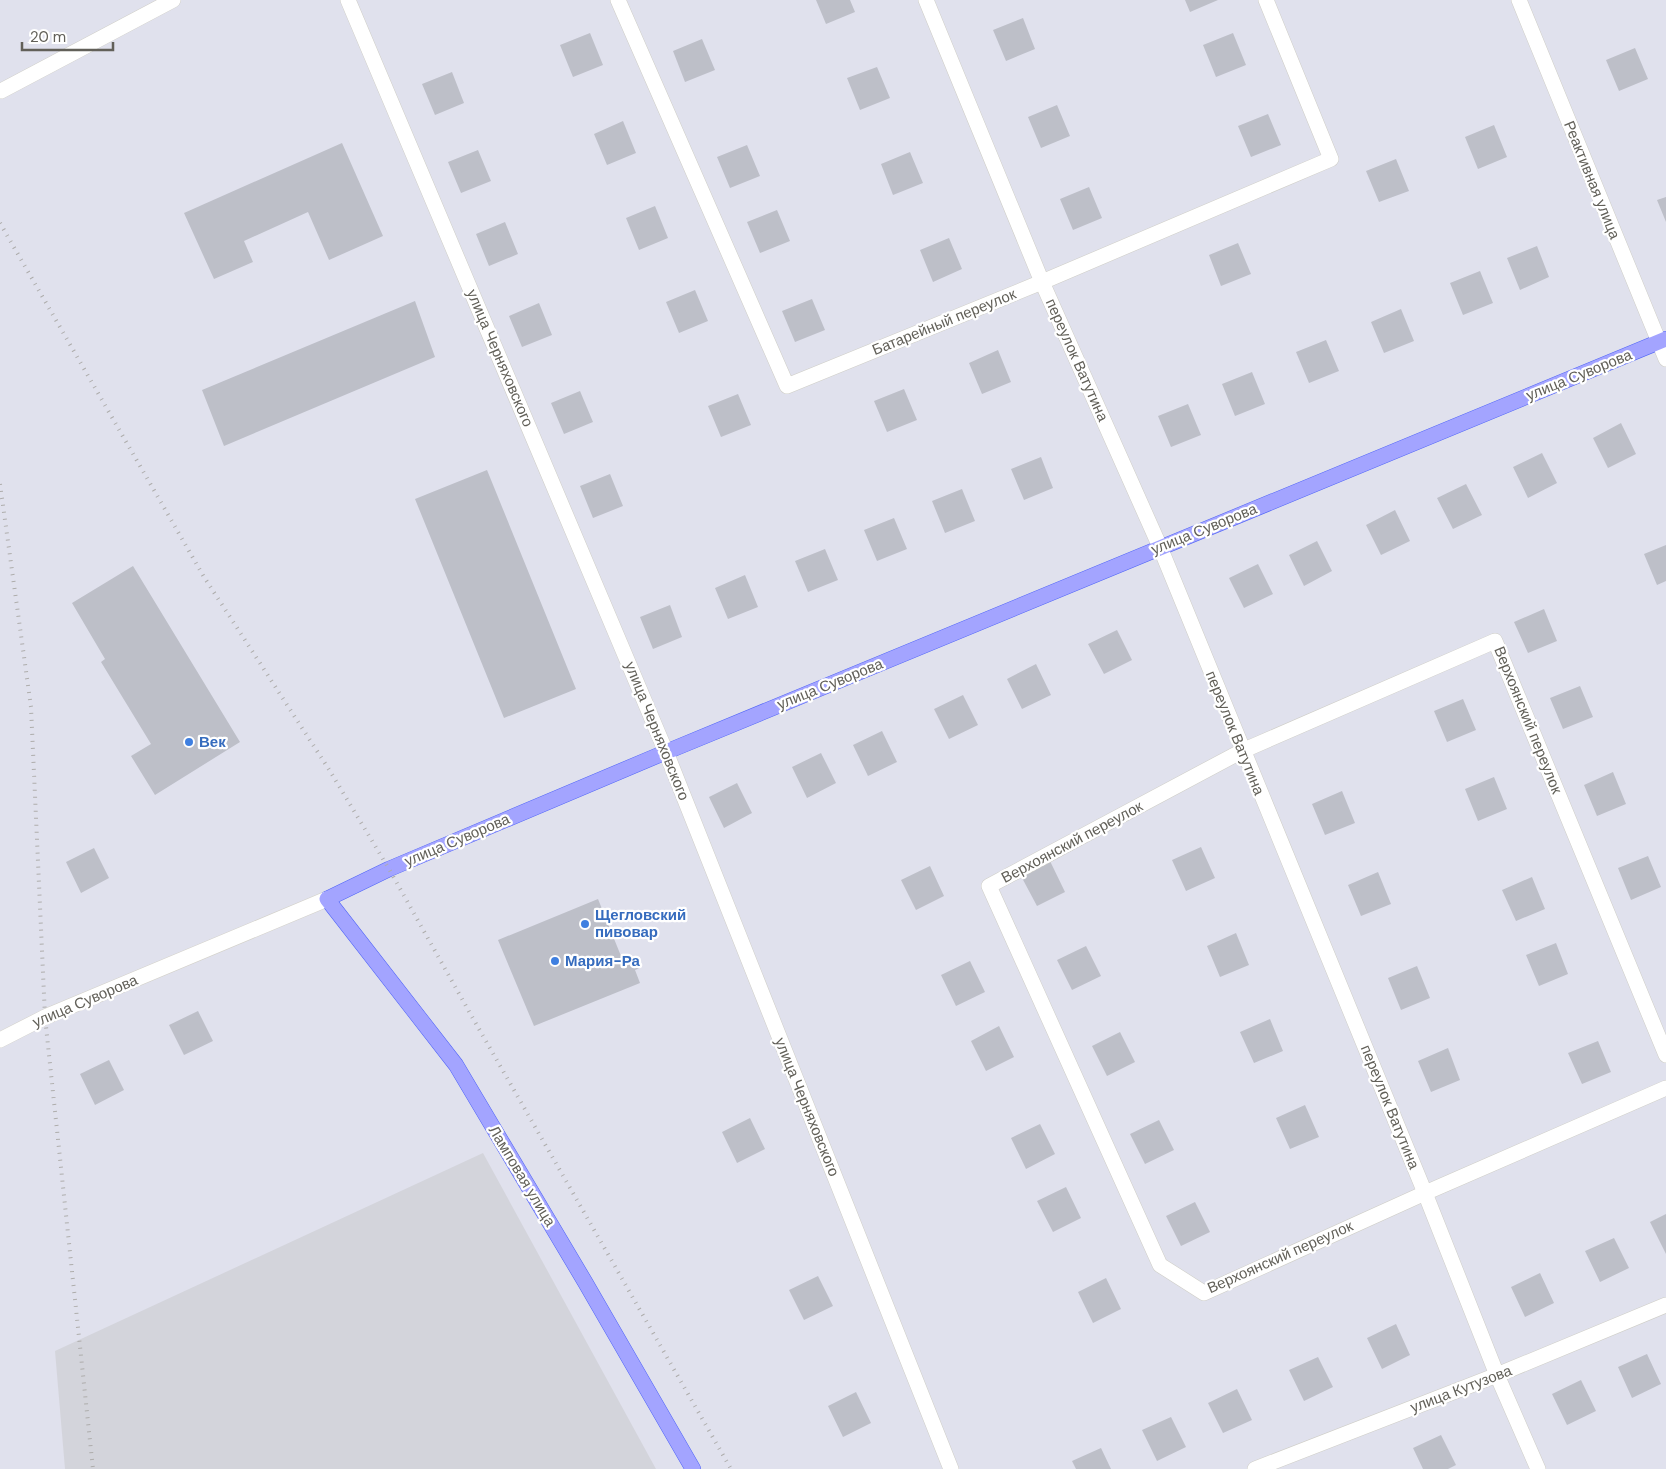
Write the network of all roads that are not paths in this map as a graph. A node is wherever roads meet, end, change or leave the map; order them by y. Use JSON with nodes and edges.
{"nodes":[{"id":1,"x":173,"y":0,"type":"edge"},
{"id":2,"x":348,"y":0,"type":"edge"},
{"id":3,"x":618,"y":0,"type":"edge"},
{"id":4,"x":926,"y":0,"type":"edge"},
{"id":5,"x":1266,"y":0,"type":"edge"},
{"id":6,"x":1519,"y":0,"type":"edge"},
{"id":7,"x":0,"y":91,"type":"edge"},
{"id":8,"x":1042,"y":282,"type":"junction"},
{"id":9,"x":1662,"y":341,"type":"edge"},
{"id":10,"x":1666,"y":359,"type":"edge"},
{"id":11,"x":1160,"y":547,"type":"junction"},
{"id":12,"x":1242,"y":751,"type":"junction"},
{"id":13,"x":666,"y":752,"type":"junction"},
{"id":14,"x":327,"y":899,"type":"junction"},
{"id":15,"x":0,"y":1040,"type":"edge"},
{"id":16,"x":1666,"y":1054,"type":"edge"},
{"id":17,"x":1666,"y":1088,"type":"edge"},
{"id":18,"x":1425,"y":1192,"type":"junction"},
{"id":19,"x":1666,"y":1305,"type":"edge"},
{"id":20,"x":1497,"y":1375,"type":"junction"},
{"id":21,"x":693,"y":1469,"type":"edge"},
{"id":22,"x":951,"y":1469,"type":"edge"},
{"id":23,"x":1255,"y":1469,"type":"edge"},
{"id":24,"x":1538,"y":1469,"type":"edge"}],
"edges":[{"from":1,"to":7,"type":"street"},
{"from":2,"to":13,"type":"street","name":"улица Черняховского"},
{"from":3,"to":8,"type":"street","name":"Батарейный переулок"},
{"from":4,"to":8,"type":"street","name":"переулок Ватутина"},
{"from":5,"to":8,"type":"street","name":"Батарейный переулок"},
{"from":6,"to":9,"type":"street","name":"Реактивная улица"},
{"from":8,"to":11,"type":"street","name":"переулок Ватутина"},
{"from":9,"to":10,"type":"street","name":"Реактивная улица"},
{"from":9,"to":11,"type":"main road","name":"улица Суворова"},
{"from":11,"to":12,"type":"street","name":"переулок Ватутина"},
{"from":11,"to":13,"type":"main road","name":"улица Суворова"},
{"from":12,"to":16,"type":"street","name":"Верхоянский переулок"},
{"from":12,"to":18,"type":"street","name":"переулок Ватутина"},
{"from":12,"to":18,"type":"street","name":"Верхоянский переулок"},
{"from":13,"to":14,"type":"main road","name":"улица Суворова"},
{"from":13,"to":22,"type":"street","name":"улица Черняховского"},
{"from":14,"to":15,"type":"street","name":"улица Суворова"},
{"from":14,"to":21,"type":"main road","name":"Ламповая улица"},
{"from":17,"to":18,"type":"street","name":"Верхоянский переулок"},
{"from":18,"to":20,"type":"street","name":"переулок Ватутина"},
{"from":19,"to":20,"type":"street","name":"улица Кутузова"},
{"from":20,"to":23,"type":"street","name":"улица Кутузова"},
{"from":20,"to":24,"type":"street","name":"переулок Ватутина"}]}
